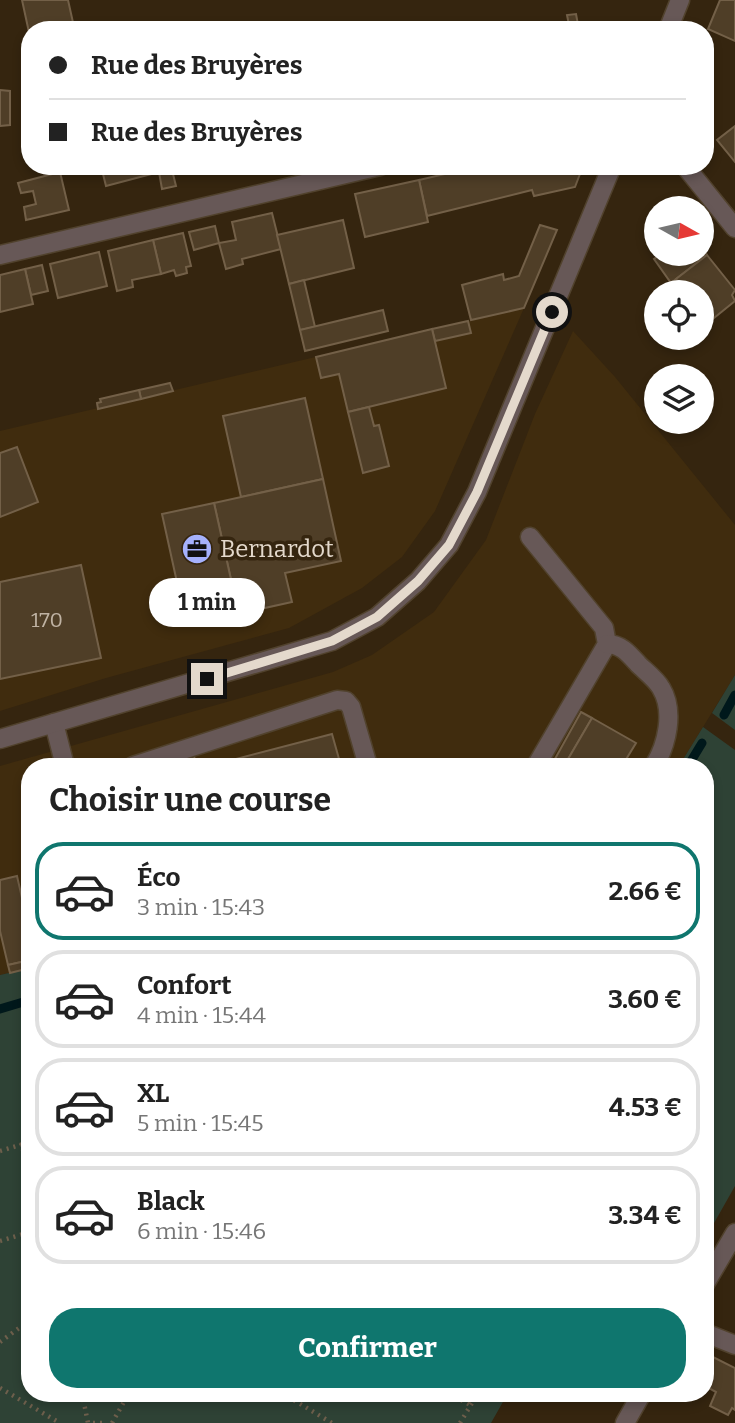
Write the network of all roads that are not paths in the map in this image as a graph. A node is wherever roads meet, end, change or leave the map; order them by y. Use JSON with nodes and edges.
{"nodes":[{"id":1,"x":680,"y":0,"type":"edge"},
{"id":2,"x":672,"y":21,"type":"edge"},
{"id":3,"x":342,"y":175,"type":"edge"},
{"id":4,"x":608,"y":175,"type":"edge"},
{"id":5,"x":692,"y":175,"type":"edge"},
{"id":6,"x":735,"y":228,"type":"edge"},
{"id":7,"x":0,"y":255,"type":"edge"},
{"id":8,"x":530,"y":537,"type":"dead end"},
{"id":9,"x":607,"y":645,"type":"junction"},
{"id":10,"x":54,"y":723,"type":"junction"},
{"id":11,"x":0,"y":739,"type":"edge"},
{"id":12,"x":63,"y":758,"type":"edge"},
{"id":13,"x":158,"y":758,"type":"edge"},
{"id":14,"x":366,"y":758,"type":"edge"},
{"id":15,"x":541,"y":758,"type":"edge"},
{"id":16,"x":658,"y":758,"type":"edge"},
{"id":17,"x":735,"y":1233,"type":"edge"},
{"id":18,"x":714,"y":1269,"type":"edge"},
{"id":19,"x":714,"y":1337,"type":"edge"},
{"id":20,"x":735,"y":1345,"type":"edge"},
{"id":21,"x":637,"y":1402,"type":"edge"},
{"id":22,"x":625,"y":1423,"type":"edge"}],
"edges":[{"from":1,"to":2,"type":"street"},
{"from":3,"to":7,"type":"street"},
{"from":4,"to":10,"type":"street"},
{"from":5,"to":6,"type":"street"},
{"from":8,"to":9,"type":"street"},
{"from":9,"to":15,"type":"street"},
{"from":9,"to":16,"type":"street"},
{"from":10,"to":11,"type":"street"},
{"from":10,"to":12,"type":"street"},
{"from":13,"to":14,"type":"street"},
{"from":17,"to":18,"type":"street"},
{"from":19,"to":20,"type":"street"},
{"from":21,"to":22,"type":"street"}]}
